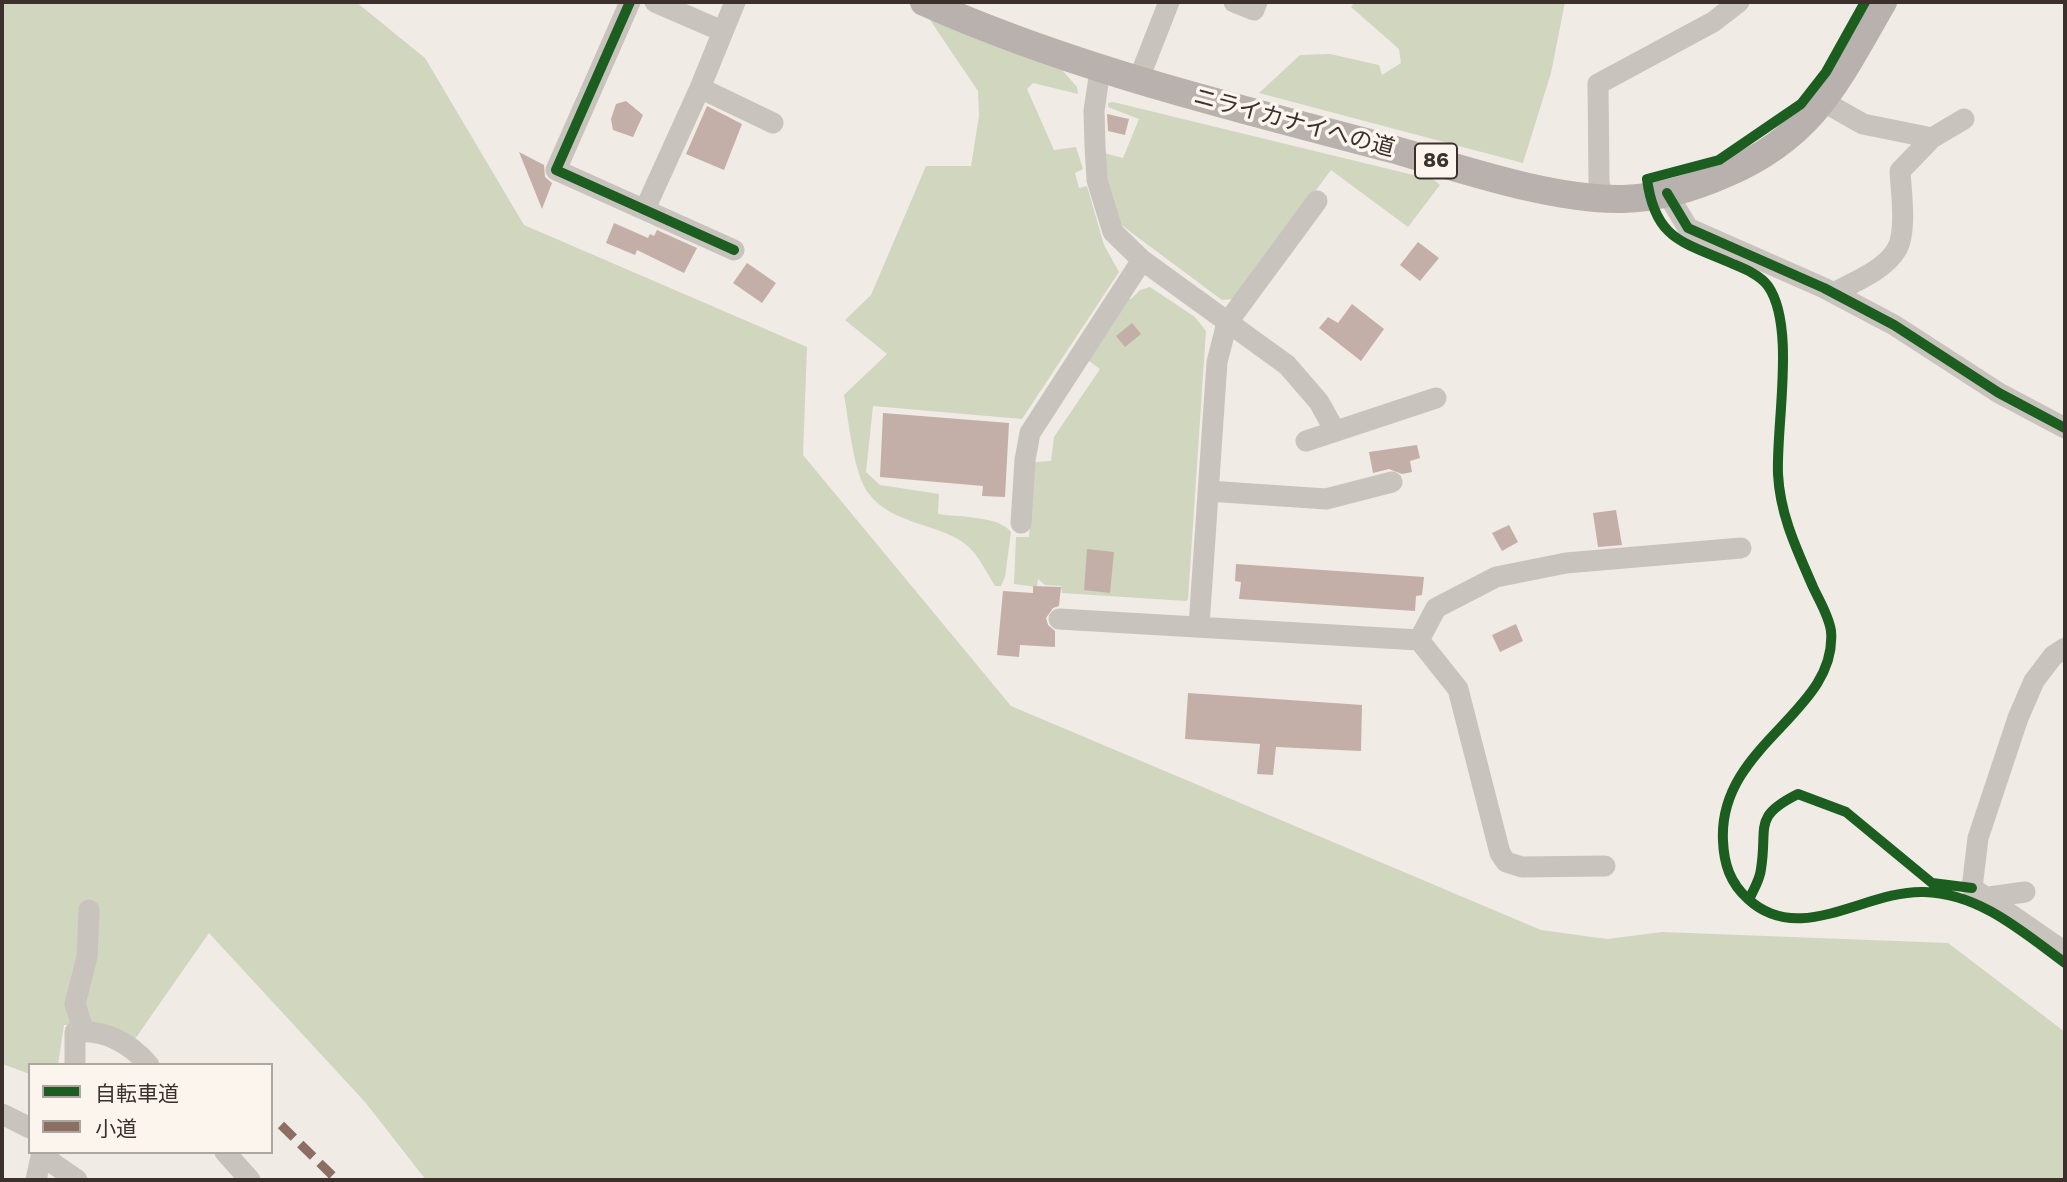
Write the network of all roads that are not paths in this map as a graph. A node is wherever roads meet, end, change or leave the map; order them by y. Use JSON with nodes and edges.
{"nodes":[{"id":1,"x":630,"y":2,"type":"edge"},
{"id":2,"x":655,"y":2,"type":"edge"},
{"id":3,"x":735,"y":2,"type":"edge"},
{"id":4,"x":924,"y":2,"type":"edge"},
{"id":5,"x":1169,"y":2,"type":"edge"},
{"id":6,"x":1234,"y":2,"type":"edge"},
{"id":7,"x":1257,"y":2,"type":"edge"},
{"id":8,"x":1883,"y":2,"type":"edge"},
{"id":9,"x":1730,"y":4,"type":"edge"},
{"id":10,"x":722,"y":31,"type":"junction"},
{"id":11,"x":1100,"y":70,"type":"junction"},
{"id":12,"x":1138,"y":81,"type":"junction"},
{"id":13,"x":700,"y":88,"type":"junction"},
{"id":14,"x":1824,"y":102,"type":"junction"},
{"id":15,"x":1965,"y":119,"type":"dead end"},
{"id":16,"x":773,"y":123,"type":"dead end"},
{"id":17,"x":1932,"y":138,"type":"junction"},
{"id":18,"x":1667,"y":193,"type":"junction"},
{"id":19,"x":1603,"y":199,"type":"junction"},
{"id":20,"x":1317,"y":201,"type":"dead end"},
{"id":21,"x":645,"y":209,"type":"junction"},
{"id":22,"x":734,"y":250,"type":"dead end"},
{"id":23,"x":1142,"y":260,"type":"junction"},
{"id":24,"x":1833,"y":293,"type":"junction"},
{"id":25,"x":1227,"y":323,"type":"junction"},
{"id":26,"x":1436,"y":398,"type":"dead end"},
{"id":27,"x":2065,"y":428,"type":"edge"},
{"id":28,"x":1335,"y":431,"type":"junction"},
{"id":29,"x":1306,"y":441,"type":"dead end"},
{"id":30,"x":1392,"y":482,"type":"dead end"},
{"id":31,"x":1208,"y":491,"type":"junction"},
{"id":32,"x":1021,"y":523,"type":"dead end"},
{"id":33,"x":1741,"y":548,"type":"dead end"},
{"id":34,"x":1059,"y":619,"type":"dead end"},
{"id":35,"x":1199,"y":626,"type":"junction"},
{"id":36,"x":1419,"y":640,"type":"junction"},
{"id":37,"x":2065,"y":648,"type":"edge"},
{"id":38,"x":1605,"y":866,"type":"dead end"},
{"id":39,"x":2025,"y":891,"type":"dead end"},
{"id":40,"x":1989,"y":897,"type":"junction"},
{"id":41,"x":89,"y":911,"type":"dead end"},
{"id":42,"x":2065,"y":952,"type":"edge"},
{"id":43,"x":83,"y":1031,"type":"junction"},
{"id":44,"x":75,"y":1063,"type":"edge"},
{"id":45,"x":147,"y":1063,"type":"edge"},
{"id":46,"x":2,"y":1114,"type":"edge"},
{"id":47,"x":28,"y":1127,"type":"edge"},
{"id":48,"x":43,"y":1154,"type":"edge"},
{"id":49,"x":45,"y":1154,"type":"edge"},
{"id":50,"x":227,"y":1154,"type":"edge"},
{"id":51,"x":36,"y":1180,"type":"edge"},
{"id":52,"x":77,"y":1180,"type":"edge"},
{"id":53,"x":250,"y":1180,"type":"edge"}],
"edges":[{"from":1,"to":21,"type":"street"},
{"from":2,"to":10,"type":"street"},
{"from":3,"to":10,"type":"street"},
{"from":4,"to":11,"type":"main road","name":"ニライカナイへの道","number":"86"},
{"from":5,"to":12,"type":"street"},
{"from":6,"to":7,"type":"street"},
{"from":8,"to":14,"type":"main road","name":"ニライカナイへの道","number":"86"},
{"from":9,"to":19,"type":"street"},
{"from":10,"to":13,"type":"street"},
{"from":11,"to":12,"type":"main road","name":"ニライカナイへの道","number":"86"},
{"from":11,"to":23,"type":"street"},
{"from":12,"to":19,"type":"main road","name":"ニライカナイへの道","number":"86"},
{"from":13,"to":16,"type":"street"},
{"from":13,"to":21,"type":"street"},
{"from":14,"to":17,"type":"street"},
{"from":14,"to":18,"type":"main road","name":"ニライカナイへの道","number":"86"},
{"from":15,"to":17,"type":"street"},
{"from":17,"to":24,"type":"street"},
{"from":18,"to":19,"type":"main road","name":"ニライカナイへの道","number":"86"},
{"from":18,"to":24,"type":"street"},
{"from":20,"to":25,"type":"street"},
{"from":21,"to":22,"type":"street"},
{"from":23,"to":25,"type":"street"},
{"from":23,"to":32,"type":"street"},
{"from":24,"to":27,"type":"street"},
{"from":25,"to":28,"type":"street"},
{"from":25,"to":31,"type":"street"},
{"from":26,"to":28,"type":"street"},
{"from":28,"to":29,"type":"street"},
{"from":30,"to":31,"type":"street"},
{"from":31,"to":35,"type":"street"},
{"from":33,"to":36,"type":"street"},
{"from":34,"to":35,"type":"street"},
{"from":35,"to":36,"type":"street"},
{"from":36,"to":38,"type":"street"},
{"from":37,"to":40,"type":"street"},
{"from":39,"to":40,"type":"street"},
{"from":40,"to":42,"type":"street"},
{"from":41,"to":43,"type":"street"},
{"from":43,"to":44,"type":"street"},
{"from":43,"to":45,"type":"street"},
{"from":46,"to":47,"type":"street"},
{"from":48,"to":51,"type":"street"},
{"from":49,"to":52,"type":"street"},
{"from":50,"to":53,"type":"street"}]}
